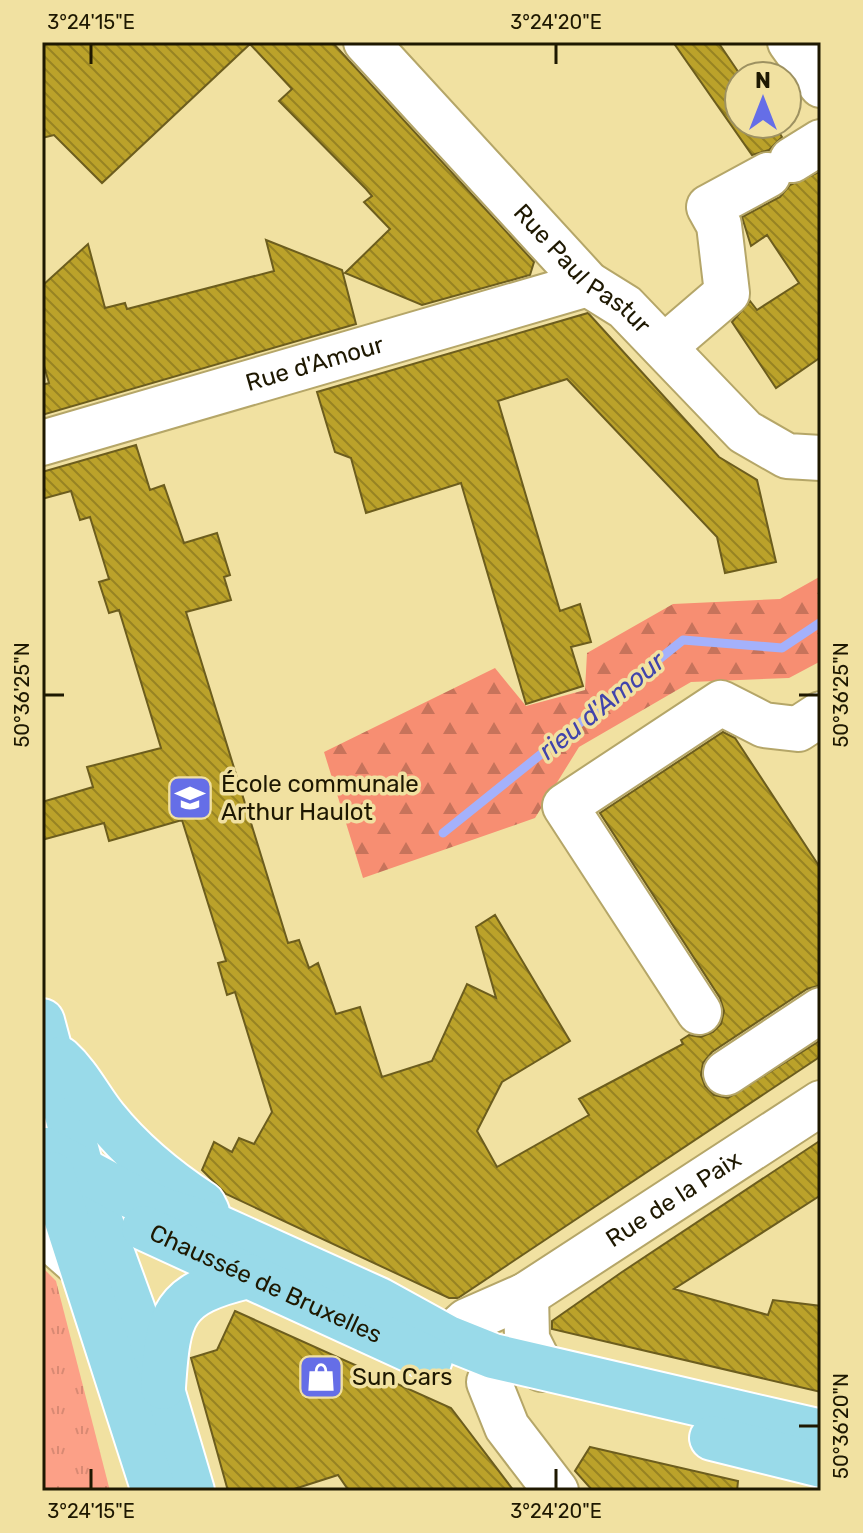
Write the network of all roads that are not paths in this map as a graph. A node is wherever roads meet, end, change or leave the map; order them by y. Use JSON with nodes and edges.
{"nodes":[{"id":1,"x":366,"y":42,"type":"edge"},
{"id":2,"x":790,"y":42,"type":"edge"},
{"id":3,"x":821,"y":85,"type":"edge"},
{"id":4,"x":793,"y":159,"type":"edge"},
{"id":5,"x":588,"y":284,"type":"junction"},
{"id":6,"x":664,"y":347,"type":"junction"},
{"id":7,"x":42,"y":443,"type":"edge"},
{"id":8,"x":821,"y":458,"type":"edge"},
{"id":9,"x":821,"y":714,"type":"edge"},
{"id":10,"x":821,"y":1010,"type":"edge"},
{"id":11,"x":699,"y":1012,"type":"dead end"},
{"id":12,"x":46,"y":1035,"type":"edge"},
{"id":13,"x":726,"y":1073,"type":"dead end"},
{"id":14,"x":821,"y":1103,"type":"edge"},
{"id":15,"x":57,"y":1166,"type":"edge"},
{"id":16,"x":215,"y":1226,"type":"junction"},
{"id":17,"x":42,"y":1232,"type":"edge"},
{"id":18,"x":83,"y":1268,"type":"junction"},
{"id":19,"x":248,"y":1276,"type":"junction"},
{"id":20,"x":526,"y":1295,"type":"junction"},
{"id":21,"x":448,"y":1338,"type":"junction"},
{"id":22,"x":542,"y":1369,"type":"junction"},
{"id":23,"x":489,"y":1382,"type":"junction"},
{"id":24,"x":163,"y":1393,"type":"junction"},
{"id":25,"x":821,"y":1432,"type":"edge"},
{"id":26,"x":821,"y":1465,"type":"edge"},
{"id":27,"x":154,"y":1491,"type":"edge"},
{"id":28,"x":192,"y":1491,"type":"edge"},
{"id":29,"x":556,"y":1491,"type":"edge"}],
"edges":[{"from":1,"to":5,"type":"street","name":"Rue Paul Pastur"},
{"from":2,"to":3,"type":"street"},
{"from":4,"to":6,"type":"street"},
{"from":5,"to":6,"type":"street","name":"Rue Paul Pastur"},
{"from":5,"to":7,"type":"street","name":"Rue d'Amour"},
{"from":6,"to":8,"type":"street","name":"Rue Paul Pastur"},
{"from":9,"to":11,"type":"street"},
{"from":10,"to":13,"type":"street"},
{"from":12,"to":15,"type":"main road"},
{"from":12,"to":16,"type":"main road"},
{"from":14,"to":20,"type":"street","name":"Rue de la Paix"},
{"from":15,"to":16,"type":"main road","name":"Chaussée de Bruxelles"},
{"from":15,"to":18,"type":"main road"},
{"from":15,"to":19,"type":"main road","name":"Chaussée de Bruxelles"},
{"from":15,"to":24,"type":"main road"},
{"from":16,"to":21,"type":"main road","name":"Chaussée de Bruxelles"},
{"from":17,"to":18,"type":"street"},
{"from":18,"to":27,"type":"main road"},
{"from":19,"to":23,"type":"main road","name":"Chaussée de Bruxelles"},
{"from":19,"to":24,"type":"main road"},
{"from":20,"to":21,"type":"street","name":"Rue de la Paix"},
{"from":20,"to":22,"type":"street"},
{"from":21,"to":22,"type":"main road","name":"Chaussée de Bruxelles"},
{"from":22,"to":25,"type":"main road","name":"Chaussée de Bruxelles"},
{"from":23,"to":26,"type":"main road","name":"Chaussée de Bruxelles"},
{"from":23,"to":29,"type":"street"},
{"from":24,"to":28,"type":"main road"}]}
